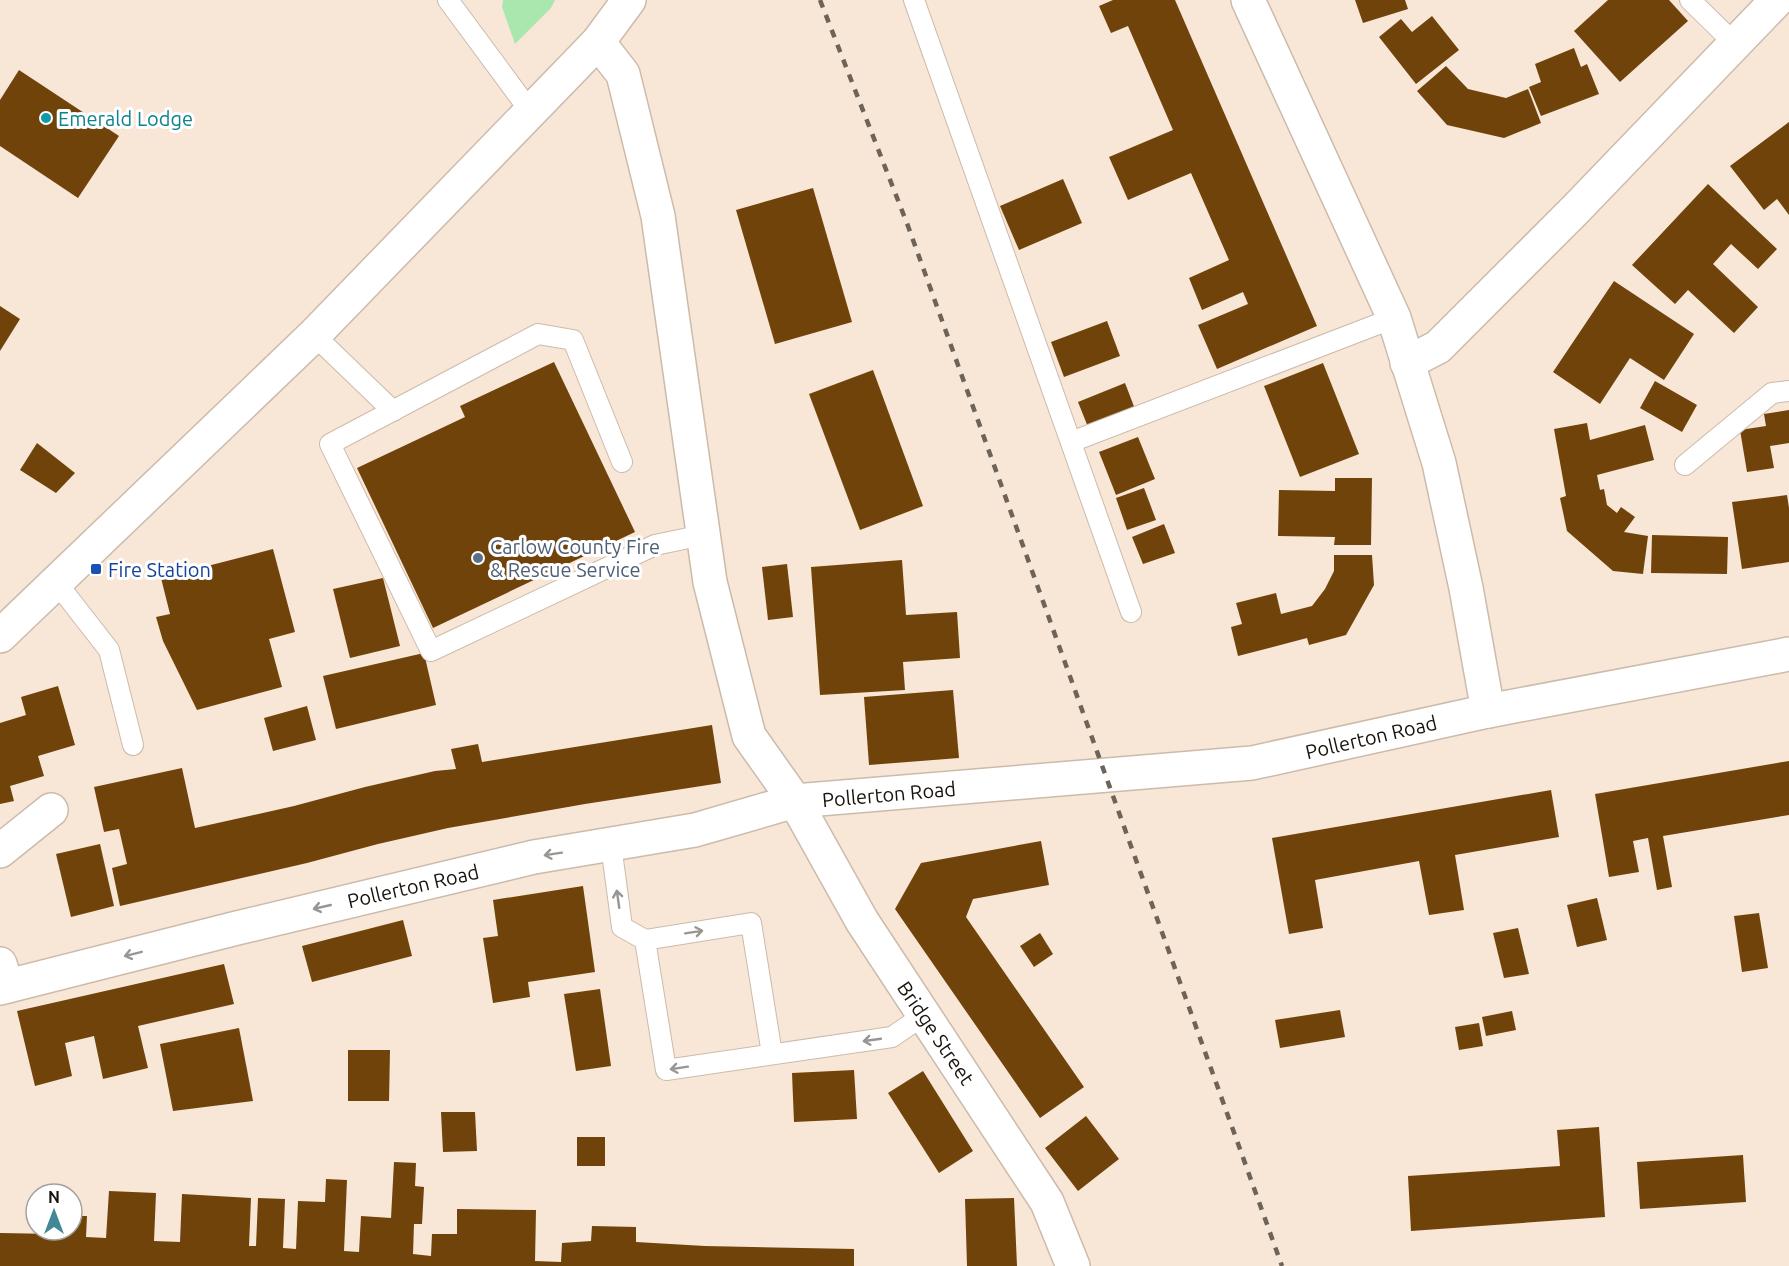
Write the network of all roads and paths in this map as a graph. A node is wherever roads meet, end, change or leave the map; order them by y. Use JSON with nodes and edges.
{"nodes":[{"id":1,"x":448,"y":0,"type":"edge"},
{"id":2,"x":628,"y":0,"type":"edge"},
{"id":3,"x":914,"y":0,"type":"edge"},
{"id":4,"x":1248,"y":0,"type":"edge"},
{"id":5,"x":1690,"y":0,"type":"edge"},
{"id":6,"x":1778,"y":0,"type":"edge"},
{"id":7,"x":598,"y":42,"type":"junction"},
{"id":8,"x":1735,"y":44,"type":"junction"},
{"id":9,"x":530,"y":111,"type":"junction"},
{"id":10,"x":1394,"y":318,"type":"junction"},
{"id":11,"x":314,"y":335,"type":"junction"},
{"id":12,"x":1407,"y":363,"type":"junction"},
{"id":13,"x":1789,"y":391,"type":"edge"},
{"id":14,"x":393,"y":411,"type":"junction"},
{"id":15,"x":1071,"y":442,"type":"junction"},
{"id":16,"x":622,"y":462,"type":"dead end"},
{"id":17,"x":1685,"y":465,"type":"dead end"},
{"id":18,"x":703,"y":535,"type":"junction"},
{"id":19,"x":56,"y":582,"type":"junction"},
{"id":20,"x":1131,"y":612,"type":"dead end"},
{"id":21,"x":0,"y":636,"type":"edge"},
{"id":22,"x":1789,"y":654,"type":"edge"},
{"id":23,"x":1488,"y":711,"type":"junction"},
{"id":24,"x":133,"y":745,"type":"dead end"},
{"id":25,"x":795,"y":801,"type":"junction"},
{"id":26,"x":51,"y":810,"type":"dead end"},
{"id":27,"x":611,"y":844,"type":"junction"},
{"id":28,"x":0,"y":851,"type":"edge"},
{"id":29,"x":645,"y":940,"type":"junction"},
{"id":30,"x":2,"y":980,"type":"edge"},
{"id":31,"x":924,"y":1015,"type":"junction"},
{"id":32,"x":772,"y":1054,"type":"junction"},
{"id":33,"x":1073,"y":1266,"type":"edge"}],
"edges":[{"from":1,"to":9,"type":"lane"},
{"from":2,"to":7,"type":"main road"},
{"from":3,"to":15,"type":"lane"},
{"from":4,"to":10,"type":"main road"},
{"from":5,"to":8,"type":"lane"},
{"from":6,"to":8,"type":"main road"},
{"from":7,"to":9,"type":"main road"},
{"from":7,"to":18,"type":"main road","name":"Bridge Street"},
{"from":8,"to":12,"type":"main road"},
{"from":9,"to":11,"type":"main road"},
{"from":10,"to":12,"type":"main road"},
{"from":10,"to":15,"type":"lane"},
{"from":11,"to":14,"type":"lane"},
{"from":11,"to":19,"type":"main road"},
{"from":12,"to":23,"type":"main road"},
{"from":13,"to":17,"type":"lane"},
{"from":14,"to":16,"type":"lane"},
{"from":14,"to":18,"type":"lane"},
{"from":15,"to":20,"type":"lane"},
{"from":18,"to":25,"type":"main road","name":"Bridge Street"},
{"from":19,"to":21,"type":"main road"},
{"from":19,"to":24,"type":"lane"},
{"from":22,"to":23,"type":"main road","name":"Pollerton Road"},
{"from":23,"to":25,"type":"main road","name":"Pollerton Road"},
{"from":25,"to":27,"type":"main road","name":"Pollerton Road"},
{"from":25,"to":31,"type":"main road","name":"Bridge Street"},
{"from":26,"to":28,"type":"main road"},
{"from":29,"to":27,"type":"lane","one_way":true},
{"from":27,"to":30,"type":"main road","name":"Pollerton Road","one_way":true},
{"from":32,"to":29,"type":"lane","one_way":true},
{"from":29,"to":32,"type":"lane","one_way":true},
{"from":31,"to":32,"type":"lane","one_way":true},
{"from":31,"to":33,"type":"main road","name":"Bridge Street"}]}
